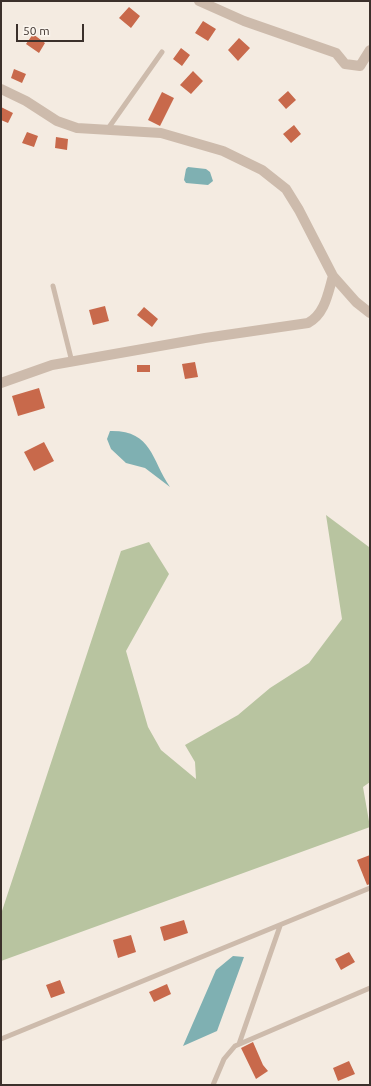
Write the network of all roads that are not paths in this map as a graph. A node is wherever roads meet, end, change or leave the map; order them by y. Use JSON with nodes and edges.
{"nodes":[{"id":1,"x":199,"y":1,"type":"edge"},
{"id":2,"x":370,"y":50,"type":"edge"},
{"id":3,"x":162,"y":52,"type":"dead end"},
{"id":4,"x":1,"y":89,"type":"edge"},
{"id":5,"x":107,"y":130,"type":"junction"},
{"id":6,"x":333,"y":276,"type":"junction"},
{"id":7,"x":53,"y":286,"type":"dead end"},
{"id":8,"x":370,"y":313,"type":"edge"},
{"id":9,"x":72,"y":362,"type":"junction"},
{"id":10,"x":1,"y":383,"type":"edge"},
{"id":11,"x":370,"y":888,"type":"edge"},
{"id":12,"x":280,"y":926,"type":"junction"},
{"id":13,"x":370,"y":988,"type":"edge"},
{"id":14,"x":1,"y":1039,"type":"edge"},
{"id":15,"x":239,"y":1044,"type":"junction"},
{"id":16,"x":213,"y":1085,"type":"edge"}],
"edges":[{"from":1,"to":2,"type":"street"},
{"from":3,"to":5,"type":"lane"},
{"from":4,"to":5,"type":"street"},
{"from":5,"to":6,"type":"street"},
{"from":6,"to":8,"type":"street"},
{"from":6,"to":9,"type":"street"},
{"from":7,"to":9,"type":"lane"},
{"from":9,"to":10,"type":"street"},
{"from":11,"to":12,"type":"lane"},
{"from":12,"to":14,"type":"lane"},
{"from":12,"to":15,"type":"lane"},
{"from":13,"to":15,"type":"lane"},
{"from":15,"to":16,"type":"lane"}]}
